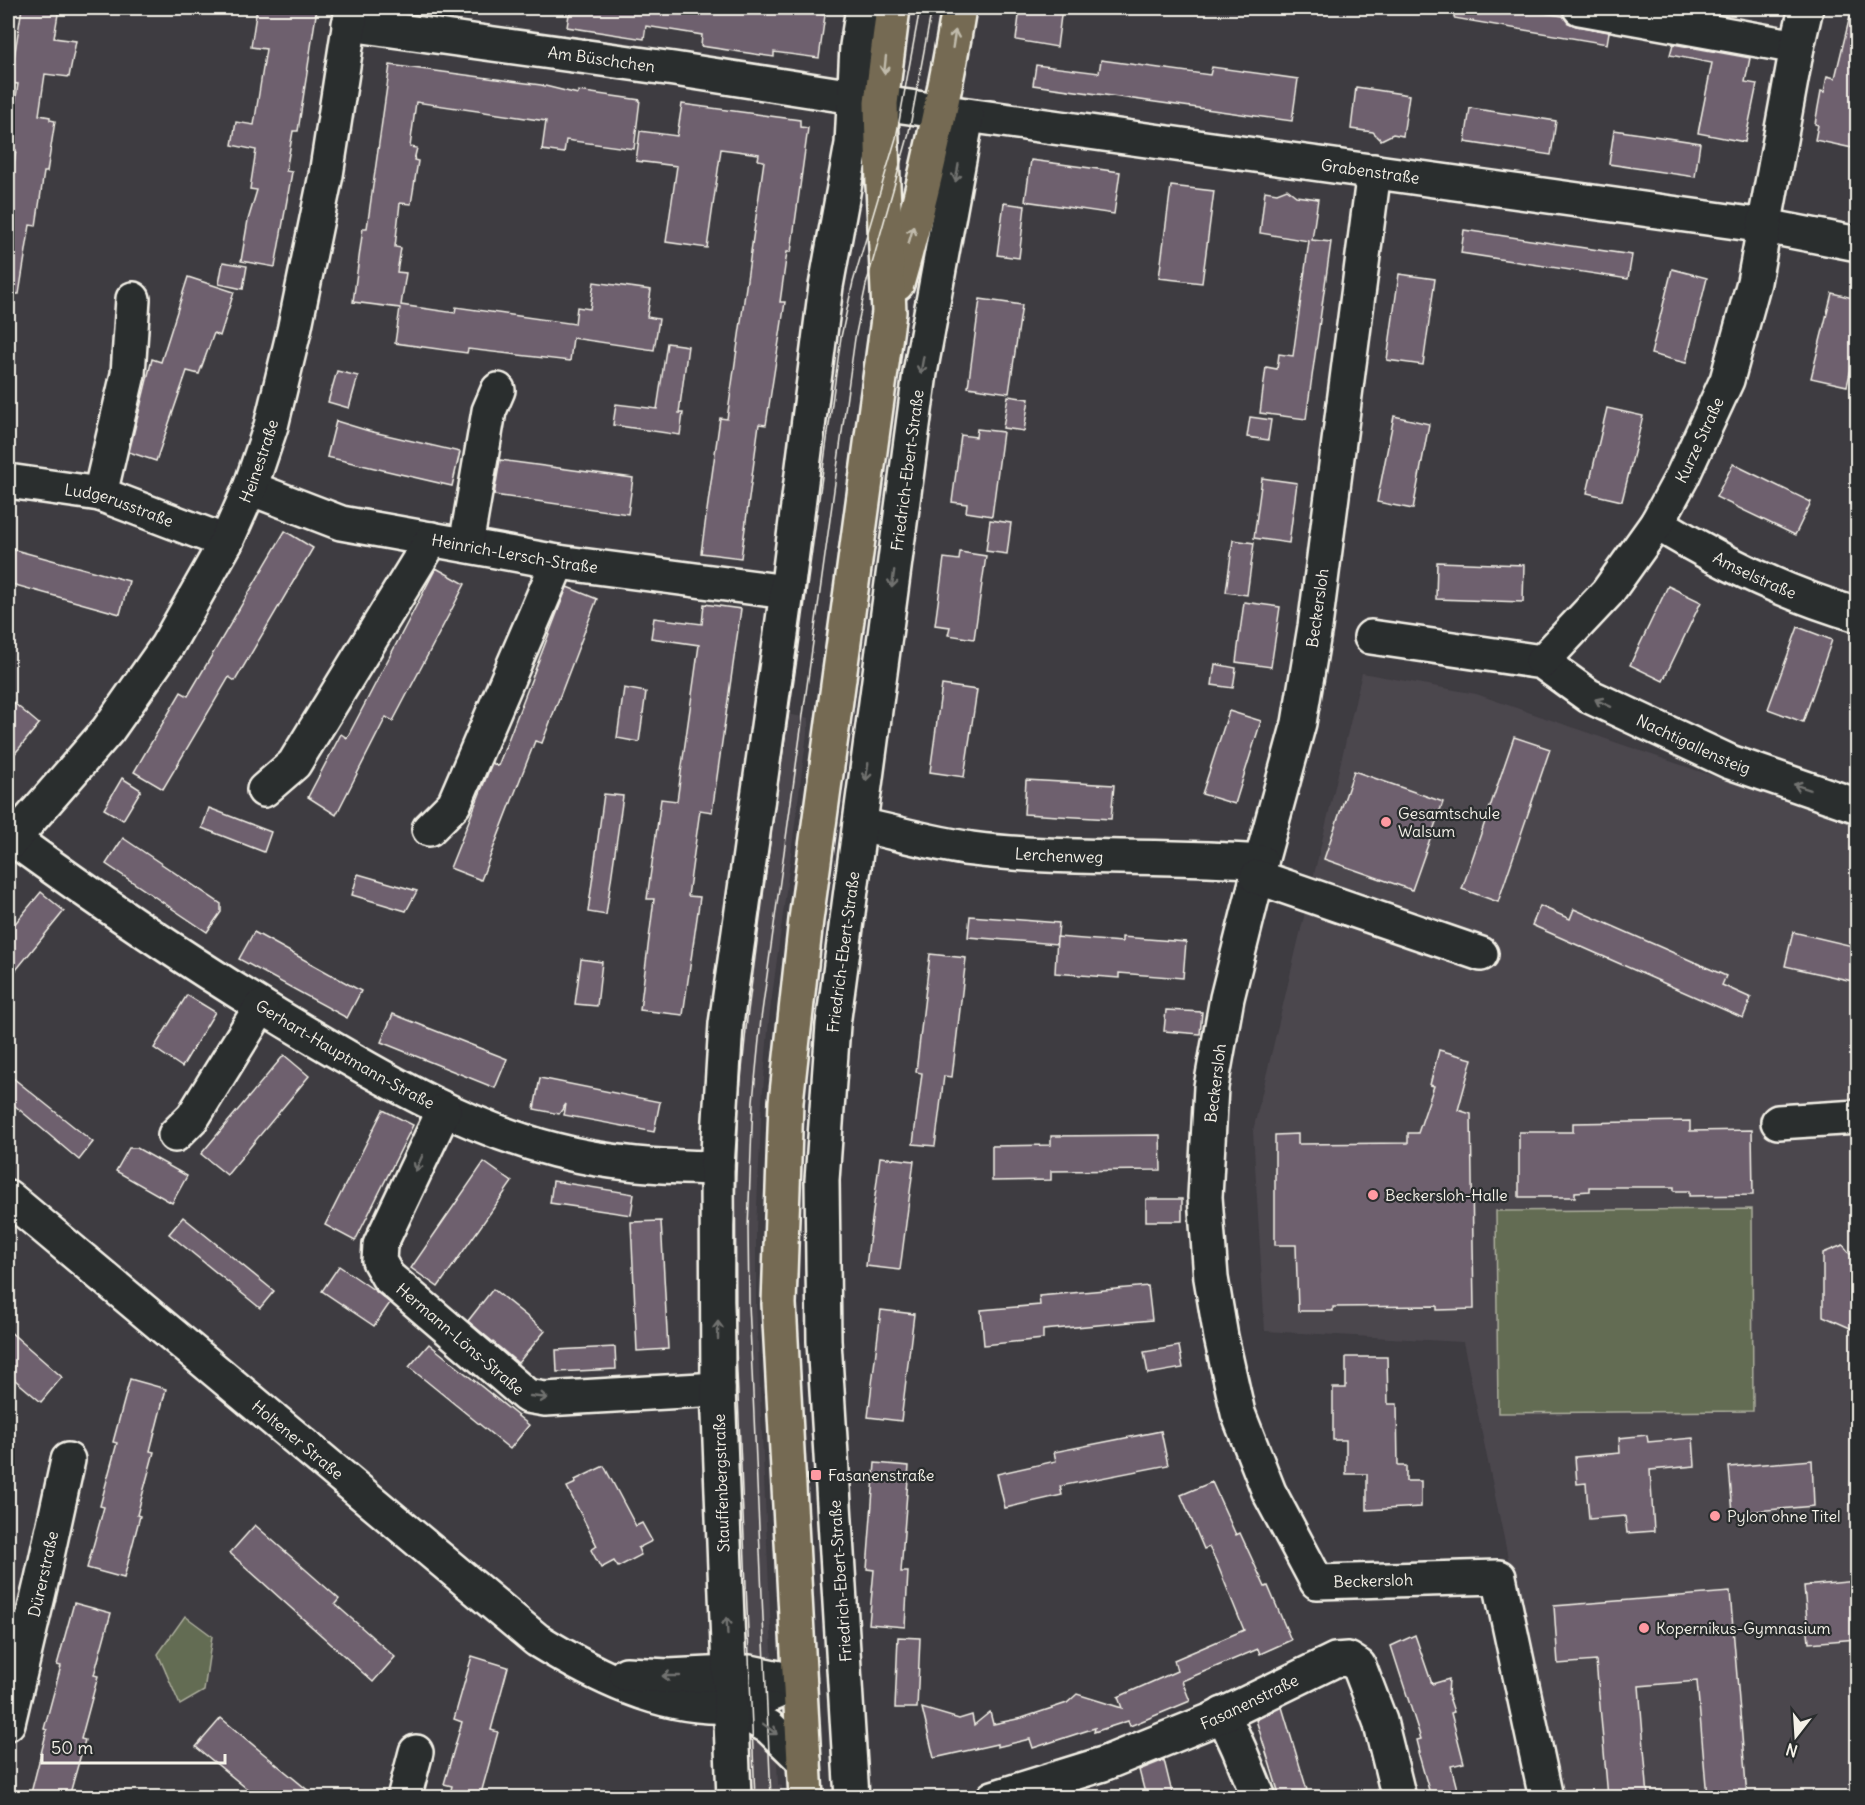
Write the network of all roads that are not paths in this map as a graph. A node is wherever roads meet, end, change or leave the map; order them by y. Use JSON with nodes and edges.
{"nodes":[{"id":1,"x":863,"y":8,"type":"edge"},
{"id":2,"x":893,"y":8,"type":"edge"},
{"id":3,"x":959,"y":8,"type":"edge"},
{"id":4,"x":1580,"y":8,"type":"edge"},
{"id":5,"x":1806,"y":8,"type":"edge"},
{"id":6,"x":350,"y":16,"type":"edge"},
{"id":7,"x":1797,"y":47,"type":"junction"},
{"id":8,"x":868,"y":100,"type":"junction"},
{"id":9,"x":954,"y":114,"type":"junction"},
{"id":10,"x":1374,"y":171,"type":"junction"},
{"id":11,"x":1765,"y":226,"type":"junction"},
{"id":12,"x":1857,"y":244,"type":"edge"},
{"id":13,"x":132,"y":299,"type":"dead end"},
{"id":14,"x":889,"y":312,"type":"junction"},
{"id":15,"x":498,"y":390,"type":"dead end"},
{"id":16,"x":8,"y":481,"type":"edge"},
{"id":17,"x":250,"y":488,"type":"junction"},
{"id":18,"x":100,"y":494,"type":"junction"},
{"id":19,"x":1657,"y":523,"type":"junction"},
{"id":20,"x":432,"y":539,"type":"junction"},
{"id":21,"x":226,"y":542,"type":"junction"},
{"id":22,"x":466,"y":545,"type":"junction"},
{"id":23,"x":558,"y":562,"type":"junction"},
{"id":24,"x":787,"y":592,"type":"junction"},
{"id":25,"x":1857,"y":615,"type":"edge"},
{"id":26,"x":1371,"y":637,"type":"dead end"},
{"id":27,"x":1542,"y":662,"type":"junction"},
{"id":28,"x":264,"y":790,"type":"dead end"},
{"id":29,"x":1857,"y":806,"type":"edge"},
{"id":30,"x":860,"y":825,"type":"junction"},
{"id":31,"x":429,"y":829,"type":"dead end"},
{"id":32,"x":10,"y":842,"type":"edge"},
{"id":33,"x":1259,"y":869,"type":"junction"},
{"id":34,"x":1481,"y":954,"type":"dead end"},
{"id":35,"x":261,"y":1006,"type":"junction"},
{"id":36,"x":444,"y":1110,"type":"junction"},
{"id":37,"x":1857,"y":1117,"type":"edge"},
{"id":38,"x":1778,"y":1122,"type":"dead end"},
{"id":39,"x":175,"y":1135,"type":"dead end"},
{"id":40,"x":717,"y":1168,"type":"junction"},
{"id":41,"x":8,"y":1197,"type":"edge"},
{"id":42,"x":718,"y":1389,"type":"junction"},
{"id":43,"x":68,"y":1460,"type":"dead end"},
{"id":44,"x":797,"y":1643,"type":"junction"},
{"id":45,"x":799,"y":1683,"type":"junction"},
{"id":46,"x":737,"y":1684,"type":"junction"},
{"id":47,"x":12,"y":1685,"type":"edge"},
{"id":48,"x":1223,"y":1714,"type":"junction"},
{"id":49,"x":8,"y":1724,"type":"edge"},
{"id":50,"x":416,"y":1752,"type":"dead end"},
{"id":51,"x":804,"y":1761,"type":"junction"},
{"id":52,"x":404,"y":1797,"type":"edge"},
{"id":53,"x":734,"y":1797,"type":"edge"},
{"id":54,"x":806,"y":1797,"type":"edge"},
{"id":55,"x":852,"y":1797,"type":"edge"},
{"id":56,"x":993,"y":1797,"type":"edge"},
{"id":57,"x":1258,"y":1797,"type":"edge"},
{"id":58,"x":1399,"y":1797,"type":"edge"},
{"id":59,"x":1546,"y":1797,"type":"edge"}],
"edges":[{"from":1,"to":8,"type":"street"},
{"from":2,"to":8,"type":"main road","name":"Friedrich-Ebert-Straße","one_way":true},
{"from":9,"to":3,"type":"main road","name":"Friedrich-Ebert-Straße","one_way":true},
{"from":4,"to":7,"type":"street"},
{"from":5,"to":7,"type":"street","name":"Kurze Straße"},
{"from":6,"to":8,"type":"street","name":"Am Büschchen"},
{"from":6,"to":17,"type":"street","name":"Heinestraße"},
{"from":7,"to":11,"type":"street","name":"Kurze Straße"},
{"from":8,"to":9,"type":"street","name":"Grabenstraße"},
{"from":8,"to":14,"type":"main road","name":"Friedrich-Ebert-Straße"},
{"from":8,"to":24,"type":"street","name":"Stauffenbergstraße"},
{"from":9,"to":10,"type":"street","name":"Grabenstraße"},
{"from":14,"to":9,"type":"main road","name":"Friedrich-Ebert-Straße","one_way":true},
{"from":9,"to":30,"type":"street","name":"Friedrich-Ebert-Straße","one_way":true},
{"from":10,"to":11,"type":"street","name":"Grabenstraße"},
{"from":10,"to":33,"type":"street","name":"Beckersloh"},
{"from":11,"to":12,"type":"street","name":"Grabenstraße"},
{"from":11,"to":19,"type":"street","name":"Kurze Straße"},
{"from":13,"to":18,"type":"street"},
{"from":14,"to":44,"type":"main road","name":"Friedrich-Ebert-Straße"},
{"from":15,"to":22,"type":"street"},
{"from":16,"to":18,"type":"street","name":"Ludgerusstraße"},
{"from":17,"to":20,"type":"street","name":"Heinrich-Lersch-Straße"},
{"from":17,"to":21,"type":"street","name":"Heinestraße"},
{"from":18,"to":21,"type":"street","name":"Ludgerusstraße"},
{"from":19,"to":25,"type":"street","name":"Amselstraße"},
{"from":19,"to":27,"type":"street","name":"Kurze Straße"},
{"from":20,"to":22,"type":"street","name":"Heinrich-Lersch-Straße"},
{"from":20,"to":28,"type":"street"},
{"from":21,"to":32,"type":"street","name":"Heinestraße"},
{"from":22,"to":23,"type":"street","name":"Heinrich-Lersch-Straße"},
{"from":23,"to":24,"type":"street","name":"Heinrich-Lersch-Straße"},
{"from":23,"to":31,"type":"street"},
{"from":24,"to":40,"type":"street","name":"Stauffenbergstraße"},
{"from":26,"to":27,"type":"street"},
{"from":29,"to":27,"type":"street","name":"Nachtigallensteig","one_way":true},
{"from":30,"to":33,"type":"street","name":"Lerchenweg"},
{"from":30,"to":55,"type":"street","name":"Friedrich-Ebert-Straße"},
{"from":32,"to":35,"type":"street","name":"Gerhart-Hauptmann-Straße"},
{"from":33,"to":34,"type":"street","name":"Lerchenweg"},
{"from":33,"to":59,"type":"street","name":"Beckersloh"},
{"from":35,"to":36,"type":"street","name":"Gerhart-Hauptmann-Straße"},
{"from":35,"to":39,"type":"street"},
{"from":36,"to":40,"type":"street","name":"Gerhart-Hauptmann-Straße"},
{"from":36,"to":42,"type":"street","name":"Hermann-Löns-Straße","one_way":true},
{"from":37,"to":38,"type":"street"},
{"from":42,"to":40,"type":"street","name":"Stauffenbergstraße","one_way":true},
{"from":41,"to":46,"type":"street","name":"Holtener Straße"},
{"from":46,"to":42,"type":"street","name":"Stauffenbergstraße","one_way":true},
{"from":43,"to":47,"type":"street","name":"Dürerstraße"},
{"from":44,"to":45,"type":"main road","name":"Friedrich-Ebert-Straße"},
{"from":44,"to":46,"type":"street"},
{"from":45,"to":46,"type":"street","name":"Holtener Straße"},
{"from":45,"to":51,"type":"main road","name":"Friedrich-Ebert-Straße"},
{"from":46,"to":51,"type":"street","name":"Holtener Straße","one_way":true},
{"from":46,"to":53,"type":"street","name":"Stauffenbergstraße"},
{"from":47,"to":49,"type":"street","name":"Dürerstraße"},
{"from":48,"to":56,"type":"street","name":"Fasanenstraße"},
{"from":48,"to":57,"type":"street"},
{"from":48,"to":58,"type":"street","name":"Fasanenstraße"},
{"from":50,"to":52,"type":"street"},
{"from":51,"to":54,"type":"main road","name":"Friedrich-Ebert-Straße"}]}
